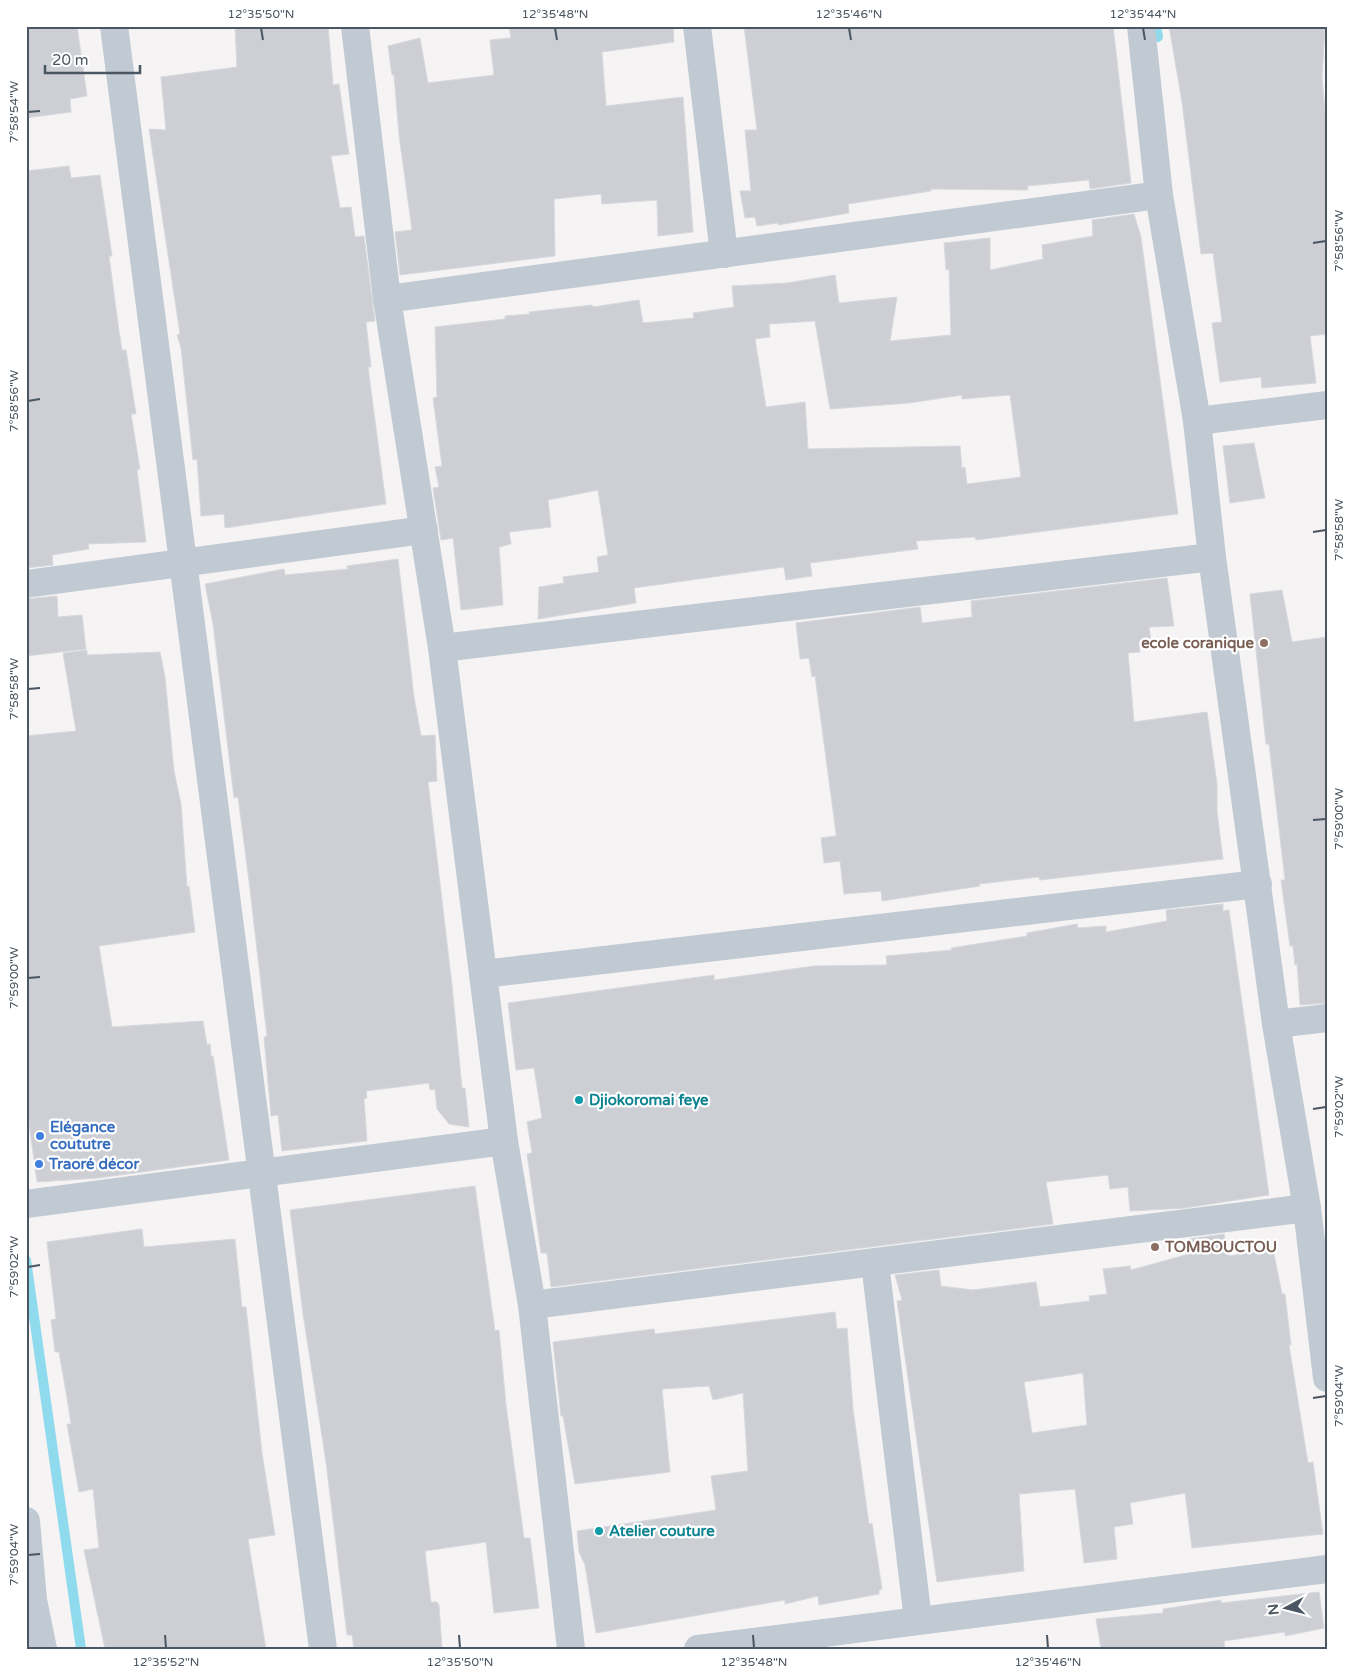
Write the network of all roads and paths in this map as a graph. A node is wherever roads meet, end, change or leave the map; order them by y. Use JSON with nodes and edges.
{"nodes":[{"id":1,"x":114,"y":26,"type":"edge"},
{"id":2,"x":355,"y":26,"type":"edge"},
{"id":3,"x":697,"y":26,"type":"edge"},
{"id":4,"x":1141,"y":26,"type":"edge"},
{"id":5,"x":1159,"y":195,"type":"junction"},
{"id":6,"x":724,"y":254,"type":"junction"},
{"id":7,"x":387,"y":299,"type":"junction"},
{"id":8,"x":1327,"y":405,"type":"edge"},
{"id":9,"x":1197,"y":421,"type":"junction"},
{"id":10,"x":424,"y":530,"type":"junction"},
{"id":11,"x":1212,"y":557,"type":"junction"},
{"id":12,"x":183,"y":563,"type":"junction"},
{"id":13,"x":26,"y":584,"type":"edge"},
{"id":14,"x":442,"y":648,"type":"junction"},
{"id":15,"x":1258,"y":884,"type":"junction"},
{"id":16,"x":482,"y":974,"type":"junction"},
{"id":17,"x":1327,"y":1018,"type":"edge"},
{"id":18,"x":1276,"y":1024,"type":"junction"},
{"id":19,"x":504,"y":1141,"type":"junction"},
{"id":20,"x":262,"y":1174,"type":"junction"},
{"id":21,"x":26,"y":1204,"type":"edge"},
{"id":22,"x":1307,"y":1208,"type":"junction"},
{"id":23,"x":875,"y":1262,"type":"junction"},
{"id":24,"x":532,"y":1305,"type":"junction"},
{"id":25,"x":1327,"y":1378,"type":"edge"},
{"id":26,"x":26,"y":1520,"type":"edge"},
{"id":27,"x":1327,"y":1569,"type":"edge"},
{"id":28,"x":30,"y":1600,"type":"edge"},
{"id":29,"x":918,"y":1620,"type":"junction"},
{"id":30,"x":43,"y":1649,"type":"edge"},
{"id":31,"x":323,"y":1649,"type":"edge"},
{"id":32,"x":571,"y":1649,"type":"edge"},
{"id":33,"x":698,"y":1649,"type":"edge"}],
"edges":[{"from":1,"to":12,"type":"street"},
{"from":2,"to":7,"type":"street"},
{"from":3,"to":6,"type":"street"},
{"from":4,"to":5,"type":"street"},
{"from":5,"to":6,"type":"street"},
{"from":5,"to":9,"type":"street"},
{"from":6,"to":7,"type":"street"},
{"from":7,"to":10,"type":"street"},
{"from":8,"to":9,"type":"street"},
{"from":9,"to":11,"type":"street"},
{"from":10,"to":12,"type":"street"},
{"from":10,"to":14,"type":"street"},
{"from":11,"to":14,"type":"street"},
{"from":11,"to":15,"type":"street"},
{"from":12,"to":13,"type":"street"},
{"from":12,"to":20,"type":"street"},
{"from":14,"to":16,"type":"street"},
{"from":15,"to":16,"type":"street"},
{"from":15,"to":18,"type":"street"},
{"from":16,"to":19,"type":"street"},
{"from":17,"to":18,"type":"street"},
{"from":18,"to":22,"type":"street"},
{"from":19,"to":20,"type":"street"},
{"from":19,"to":24,"type":"street"},
{"from":20,"to":21,"type":"street"},
{"from":20,"to":31,"type":"street"},
{"from":22,"to":23,"type":"street"},
{"from":22,"to":25,"type":"street"},
{"from":23,"to":24,"type":"street"},
{"from":23,"to":29,"type":"street"},
{"from":24,"to":32,"type":"street"},
{"from":26,"to":28,"type":"street"},
{"from":27,"to":29,"type":"street"},
{"from":28,"to":30,"type":"street"},
{"from":29,"to":33,"type":"street"}]}
